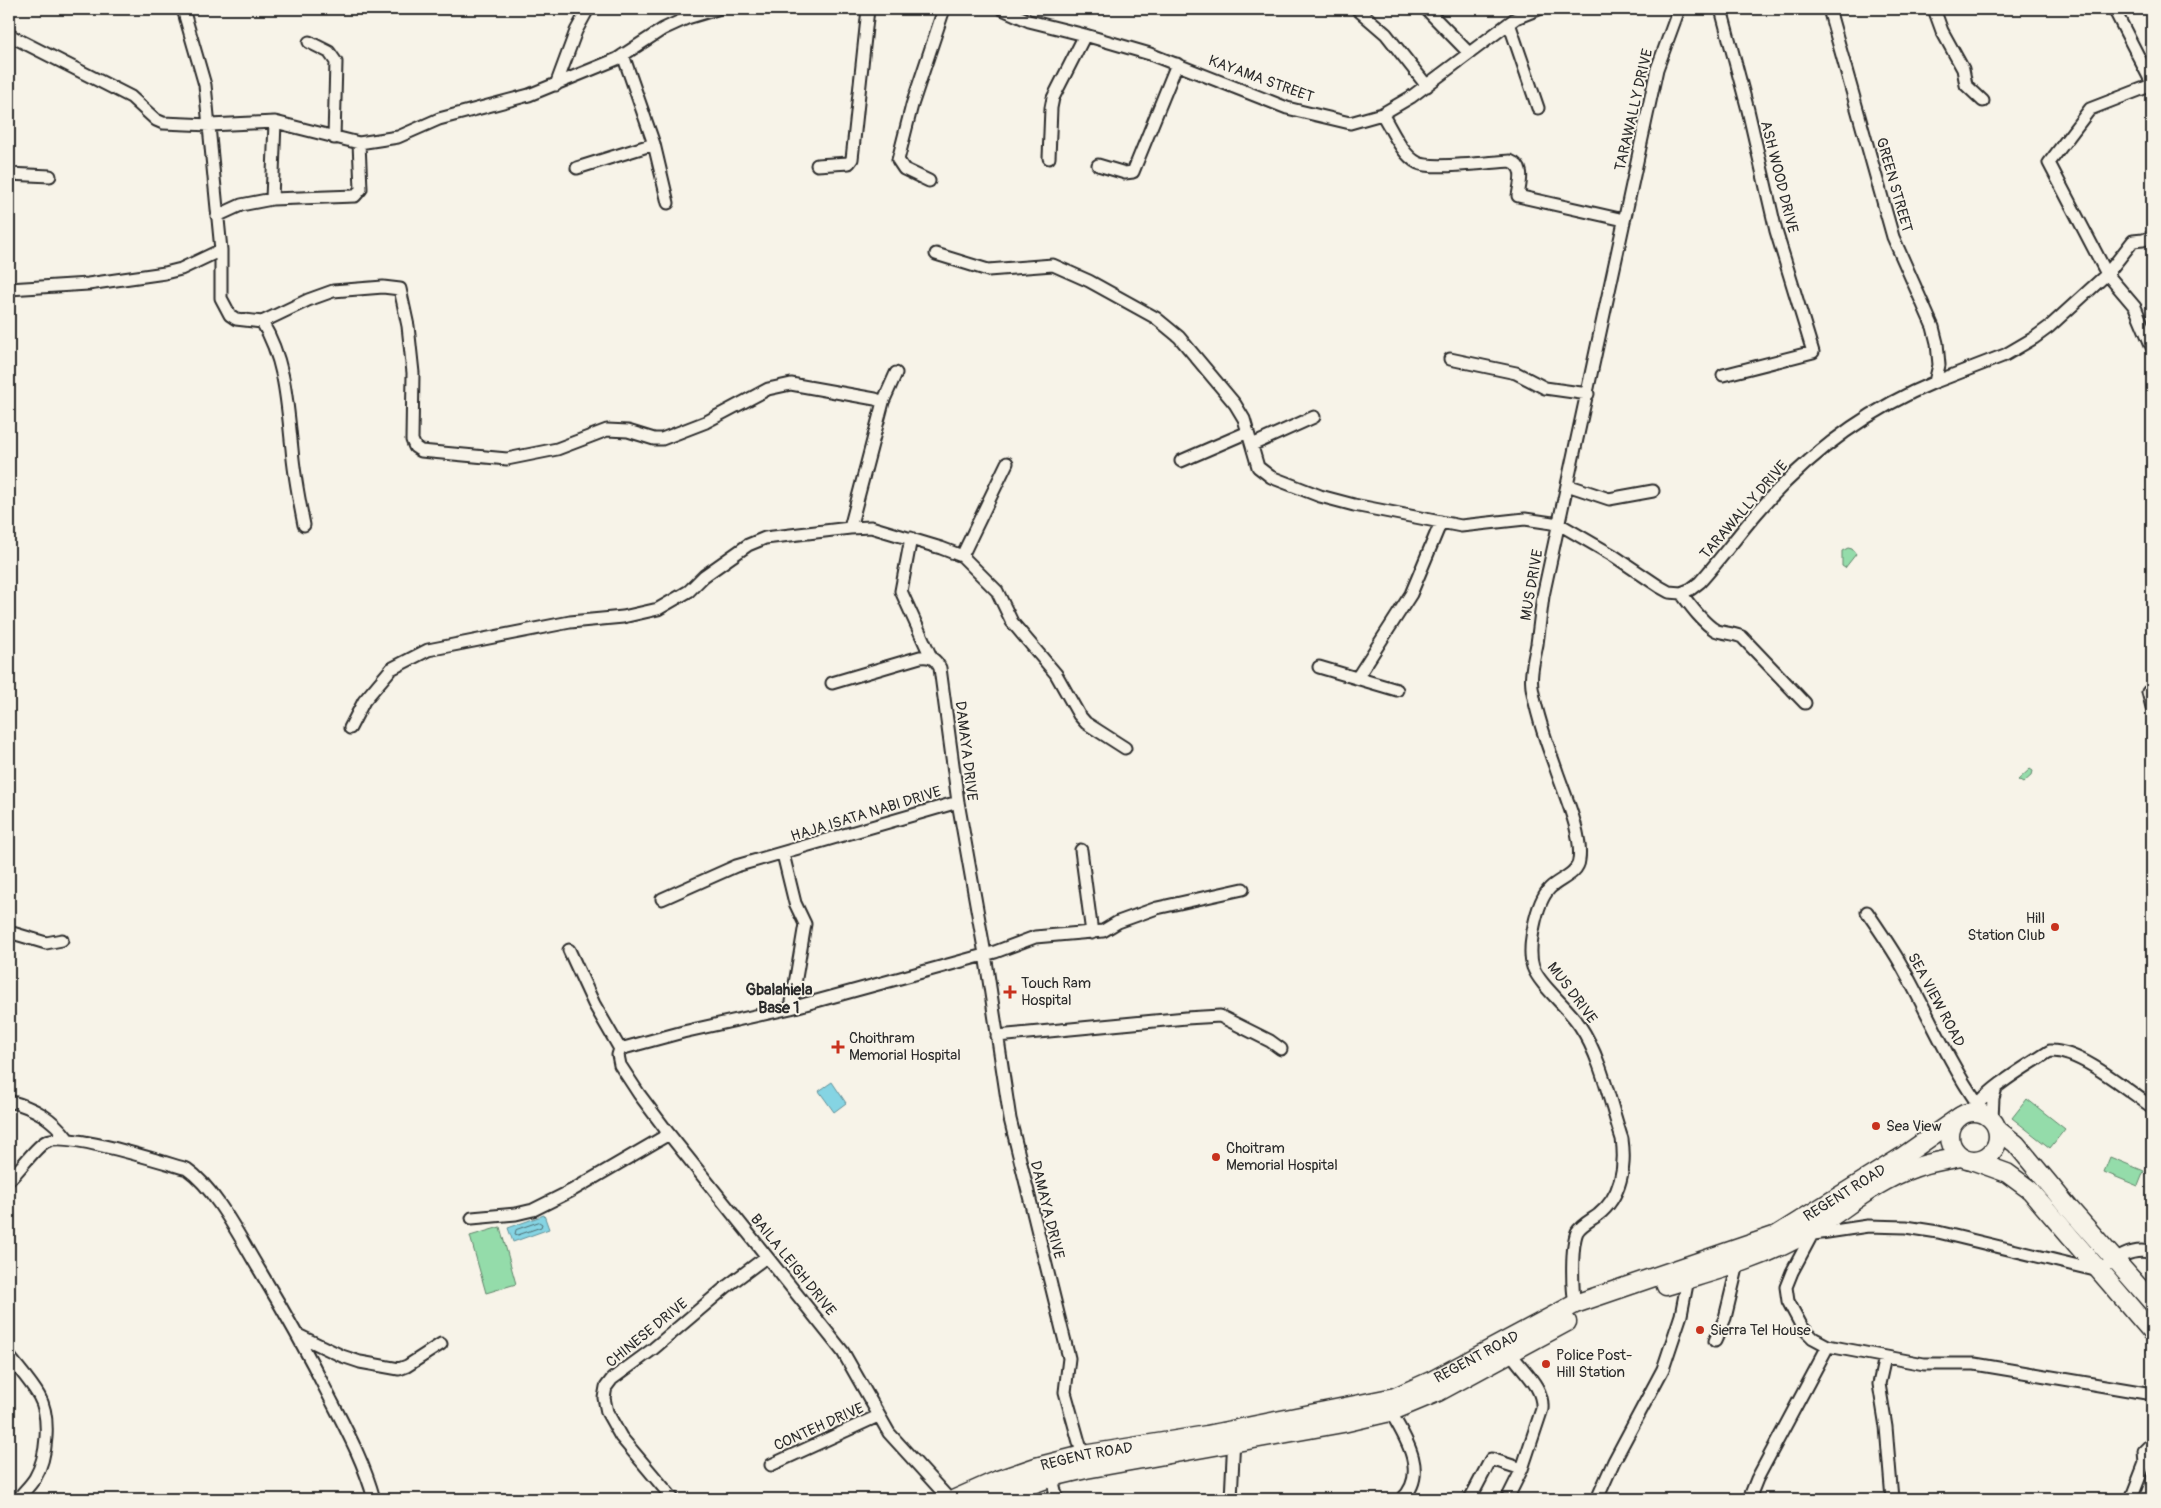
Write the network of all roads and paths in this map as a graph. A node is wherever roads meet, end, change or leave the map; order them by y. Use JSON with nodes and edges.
{"nodes":[{"id":1,"x":183,"y":9,"type":"edge"},
{"id":2,"x":588,"y":9,"type":"edge"},
{"id":3,"x":718,"y":9,"type":"edge"},
{"id":4,"x":868,"y":9,"type":"edge"},
{"id":5,"x":944,"y":9,"type":"edge"},
{"id":6,"x":1002,"y":9,"type":"edge"},
{"id":7,"x":1357,"y":9,"type":"edge"},
{"id":8,"x":1426,"y":9,"type":"edge"},
{"id":9,"x":1539,"y":9,"type":"edge"},
{"id":10,"x":1679,"y":9,"type":"edge"},
{"id":11,"x":1721,"y":9,"type":"edge"},
{"id":12,"x":1829,"y":9,"type":"edge"},
{"id":13,"x":1934,"y":9,"type":"edge"},
{"id":14,"x":2114,"y":9,"type":"edge"},
{"id":15,"x":1516,"y":19,"type":"junction"},
{"id":16,"x":9,"y":35,"type":"edge"},
{"id":17,"x":1085,"y":35,"type":"junction"},
{"id":18,"x":309,"y":42,"type":"dead end"},
{"id":19,"x":1469,"y":52,"type":"junction"},
{"id":20,"x":623,"y":55,"type":"junction"},
{"id":21,"x":1176,"y":64,"type":"junction"},
{"id":22,"x":556,"y":84,"type":"junction"},
{"id":23,"x":2152,"y":84,"type":"edge"},
{"id":24,"x":1427,"y":86,"type":"junction"},
{"id":25,"x":1983,"y":101,"type":"dead end"},
{"id":26,"x":1538,"y":108,"type":"dead end"},
{"id":27,"x":1382,"y":114,"type":"junction"},
{"id":28,"x":275,"y":122,"type":"junction"},
{"id":29,"x":210,"y":125,"type":"junction"},
{"id":30,"x":334,"y":138,"type":"junction"},
{"id":31,"x":359,"y":143,"type":"junction"},
{"id":32,"x":654,"y":144,"type":"junction"},
{"id":33,"x":1049,"y":158,"type":"dead end"},
{"id":34,"x":816,"y":165,"type":"dead end"},
{"id":35,"x":1098,"y":165,"type":"dead end"},
{"id":36,"x":577,"y":168,"type":"dead end"},
{"id":37,"x":9,"y":174,"type":"edge"},
{"id":38,"x":50,"y":176,"type":"dead end"},
{"id":39,"x":929,"y":181,"type":"dead end"},
{"id":40,"x":272,"y":199,"type":"junction"},
{"id":41,"x":668,"y":203,"type":"dead end"},
{"id":42,"x":216,"y":216,"type":"junction"},
{"id":43,"x":1624,"y":220,"type":"junction"},
{"id":44,"x":2152,"y":237,"type":"edge"},
{"id":45,"x":221,"y":250,"type":"junction"},
{"id":46,"x":936,"y":254,"type":"dead end"},
{"id":47,"x":2107,"y":274,"type":"junction"},
{"id":48,"x":9,"y":290,"type":"edge"},
{"id":49,"x":262,"y":322,"type":"junction"},
{"id":50,"x":2152,"y":347,"type":"edge"},
{"id":51,"x":1450,"y":359,"type":"dead end"},
{"id":52,"x":896,"y":372,"type":"dead end"},
{"id":53,"x":1723,"y":375,"type":"dead end"},
{"id":54,"x":1935,"y":382,"type":"junction"},
{"id":55,"x":1588,"y":394,"type":"junction"},
{"id":56,"x":884,"y":402,"type":"junction"},
{"id":57,"x":1314,"y":417,"type":"dead end"},
{"id":58,"x":1248,"y":432,"type":"junction"},
{"id":59,"x":1252,"y":445,"type":"junction"},
{"id":60,"x":1181,"y":461,"type":"dead end"},
{"id":61,"x":1007,"y":463,"type":"dead end"},
{"id":62,"x":1567,"y":485,"type":"junction"},
{"id":63,"x":1653,"y":491,"type":"dead end"},
{"id":64,"x":1441,"y":522,"type":"junction"},
{"id":65,"x":1559,"y":524,"type":"junction"},
{"id":66,"x":304,"y":525,"type":"dead end"},
{"id":67,"x":850,"y":528,"type":"junction"},
{"id":68,"x":910,"y":538,"type":"junction"},
{"id":69,"x":962,"y":556,"type":"junction"},
{"id":70,"x":1680,"y":593,"type":"junction"},
{"id":71,"x":931,"y":657,"type":"junction"},
{"id":72,"x":1319,"y":668,"type":"dead end"},
{"id":73,"x":1357,"y":678,"type":"junction"},
{"id":74,"x":832,"y":684,"type":"dead end"},
{"id":75,"x":1397,"y":690,"type":"dead end"},
{"id":76,"x":2148,"y":692,"type":"dead end"},
{"id":77,"x":1805,"y":703,"type":"dead end"},
{"id":78,"x":2152,"y":707,"type":"edge"},
{"id":79,"x":350,"y":728,"type":"dead end"},
{"id":80,"x":1125,"y":748,"type":"dead end"},
{"id":81,"x":958,"y":802,"type":"junction"},
{"id":82,"x":1081,"y":850,"type":"dead end"},
{"id":83,"x":782,"y":854,"type":"junction"},
{"id":84,"x":1243,"y":889,"type":"dead end"},
{"id":85,"x":662,"y":899,"type":"dead end"},
{"id":86,"x":1867,"y":912,"type":"dead end"},
{"id":87,"x":9,"y":932,"type":"edge"},
{"id":88,"x":1092,"y":933,"type":"junction"},
{"id":89,"x":62,"y":940,"type":"dead end"},
{"id":90,"x":569,"y":950,"type":"dead end"},
{"id":91,"x":985,"y":954,"type":"junction"},
{"id":92,"x":791,"y":1008,"type":"junction"},
{"id":93,"x":997,"y":1036,"type":"junction"},
{"id":94,"x":1281,"y":1048,"type":"dead end"},
{"id":95,"x":620,"y":1049,"type":"junction"},
{"id":96,"x":1996,"y":1088,"type":"junction"},
{"id":97,"x":9,"y":1101,"type":"edge"},
{"id":98,"x":2152,"y":1107,"type":"edge"},
{"id":99,"x":1970,"y":1111,"type":"junction"},
{"id":100,"x":1995,"y":1124,"type":"junction"},
{"id":101,"x":669,"y":1134,"type":"junction"},
{"id":102,"x":68,"y":1139,"type":"junction"},
{"id":103,"x":1968,"y":1159,"type":"junction"},
{"id":104,"x":9,"y":1180,"type":"edge"},
{"id":105,"x":472,"y":1218,"type":"dead end"},
{"id":106,"x":1816,"y":1224,"type":"junction"},
{"id":107,"x":2152,"y":1252,"type":"edge"},
{"id":108,"x":766,"y":1257,"type":"junction"},
{"id":109,"x":2114,"y":1260,"type":"junction"},
{"id":110,"x":1738,"y":1264,"type":"junction"},
{"id":111,"x":2099,"y":1271,"type":"junction"},
{"id":112,"x":1688,"y":1279,"type":"junction"},
{"id":113,"x":2152,"y":1302,"type":"edge"},
{"id":114,"x":1575,"y":1304,"type":"junction"},
{"id":115,"x":2152,"y":1332,"type":"edge"},
{"id":116,"x":298,"y":1335,"type":"junction"},
{"id":117,"x":1715,"y":1341,"type":"dead end"},
{"id":118,"x":441,"y":1344,"type":"dead end"},
{"id":119,"x":1828,"y":1346,"type":"junction"},
{"id":120,"x":1507,"y":1347,"type":"junction"},
{"id":121,"x":9,"y":1356,"type":"edge"},
{"id":122,"x":1885,"y":1357,"type":"junction"},
{"id":123,"x":2152,"y":1394,"type":"edge"},
{"id":124,"x":1387,"y":1406,"type":"junction"},
{"id":125,"x":878,"y":1416,"type":"junction"},
{"id":126,"x":1234,"y":1436,"type":"junction"},
{"id":127,"x":2152,"y":1443,"type":"edge"},
{"id":128,"x":1084,"y":1462,"type":"junction"},
{"id":129,"x":772,"y":1465,"type":"dead end"},
{"id":130,"x":1522,"y":1469,"type":"junction"},
{"id":131,"x":1050,"y":1470,"type":"junction"},
{"id":132,"x":18,"y":1499,"type":"edge"},
{"id":133,"x":374,"y":1499,"type":"edge"},
{"id":134,"x":673,"y":1499,"type":"edge"},
{"id":135,"x":949,"y":1499,"type":"edge"},
{"id":136,"x":956,"y":1499,"type":"edge"},
{"id":137,"x":990,"y":1499,"type":"edge"},
{"id":138,"x":1057,"y":1499,"type":"edge"},
{"id":139,"x":1231,"y":1499,"type":"edge"},
{"id":140,"x":1402,"y":1499,"type":"edge"},
{"id":141,"x":1470,"y":1499,"type":"edge"},
{"id":142,"x":1507,"y":1499,"type":"edge"},
{"id":143,"x":1597,"y":1499,"type":"edge"},
{"id":144,"x":1749,"y":1499,"type":"edge"},
{"id":145,"x":1892,"y":1499,"type":"edge"},
{"id":146,"x":2132,"y":1499,"type":"edge"}],
"edges":[{"from":1,"to":29,"type":"street"},
{"from":2,"to":22,"type":"street"},
{"from":3,"to":20,"type":"street"},
{"from":4,"to":34,"type":"street"},
{"from":5,"to":39,"type":"street"},
{"from":6,"to":17,"type":"street","name":"KAYAMA STREET"},
{"from":7,"to":24,"type":"street"},
{"from":8,"to":19,"type":"street"},
{"from":9,"to":15,"type":"street","name":"KAYAMA STREET"},
{"from":10,"to":43,"type":"street","name":"TARAWALLY DRIVE"},
{"from":11,"to":53,"type":"street","name":"ASH WOOD DRIVE"},
{"from":12,"to":54,"type":"street","name":"GREEN STREET"},
{"from":13,"to":25,"type":"street"},
{"from":14,"to":23,"type":"street"},
{"from":15,"to":19,"type":"street","name":"KAYAMA STREET"},
{"from":15,"to":26,"type":"street"},
{"from":16,"to":29,"type":"street"},
{"from":17,"to":21,"type":"street","name":"KAYAMA STREET"},
{"from":17,"to":33,"type":"street"},
{"from":18,"to":30,"type":"street"},
{"from":19,"to":24,"type":"street","name":"KAYAMA STREET"},
{"from":20,"to":22,"type":"street"},
{"from":20,"to":32,"type":"street"},
{"from":21,"to":27,"type":"street","name":"KAYAMA STREET"},
{"from":21,"to":35,"type":"street"},
{"from":22,"to":31,"type":"street"},
{"from":23,"to":47,"type":"street"},
{"from":24,"to":27,"type":"street","name":"KAYAMA STREET"},
{"from":27,"to":43,"type":"street"},
{"from":28,"to":29,"type":"street"},
{"from":28,"to":30,"type":"street"},
{"from":28,"to":40,"type":"street"},
{"from":29,"to":42,"type":"street"},
{"from":30,"to":31,"type":"street"},
{"from":31,"to":40,"type":"street"},
{"from":32,"to":36,"type":"street"},
{"from":32,"to":41,"type":"street"},
{"from":37,"to":38,"type":"street"},
{"from":40,"to":42,"type":"street"},
{"from":42,"to":45,"type":"street"},
{"from":43,"to":55,"type":"street","name":"TARAWALLY DRIVE"},
{"from":44,"to":47,"type":"street","name":"TARAWALLY DRIVE"},
{"from":45,"to":48,"type":"street"},
{"from":45,"to":49,"type":"street"},
{"from":46,"to":58,"type":"street"},
{"from":47,"to":50,"type":"street"},
{"from":47,"to":54,"type":"street","name":"TARAWALLY DRIVE"},
{"from":49,"to":56,"type":"street"},
{"from":49,"to":66,"type":"street"},
{"from":51,"to":55,"type":"street"},
{"from":52,"to":56,"type":"street"},
{"from":54,"to":70,"type":"street","name":"TARAWALLY DRIVE"},
{"from":55,"to":62,"type":"street","name":"TARAWALLY DRIVE"},
{"from":56,"to":67,"type":"street"},
{"from":57,"to":59,"type":"street"},
{"from":58,"to":59,"type":"street"},
{"from":58,"to":60,"type":"street"},
{"from":59,"to":64,"type":"street"},
{"from":61,"to":69,"type":"street"},
{"from":62,"to":63,"type":"street"},
{"from":62,"to":65,"type":"street","name":"TARAWALLY DRIVE"},
{"from":64,"to":65,"type":"street"},
{"from":64,"to":73,"type":"street"},
{"from":65,"to":70,"type":"street"},
{"from":65,"to":114,"type":"street","name":"MUS DRIVE"},
{"from":67,"to":68,"type":"street"},
{"from":67,"to":79,"type":"street"},
{"from":68,"to":69,"type":"street"},
{"from":68,"to":71,"type":"street","name":"DAMAYA DRIVE"},
{"from":69,"to":80,"type":"street"},
{"from":70,"to":77,"type":"street"},
{"from":71,"to":74,"type":"street"},
{"from":71,"to":81,"type":"street","name":"DAMAYA DRIVE"},
{"from":72,"to":73,"type":"street"},
{"from":73,"to":75,"type":"street"},
{"from":76,"to":78,"type":"street"},
{"from":81,"to":83,"type":"street","name":"HAJA ISATA NABI DRIVE"},
{"from":81,"to":91,"type":"street","name":"DAMAYA DRIVE"},
{"from":82,"to":88,"type":"street"},
{"from":83,"to":85,"type":"street","name":"HAJA ISATA NABI DRIVE"},
{"from":83,"to":92,"type":"street","name":"HAJA ISATA NABI DRIVE"},
{"from":84,"to":88,"type":"street"},
{"from":86,"to":99,"type":"street","name":"SEA VIEW ROAD"},
{"from":87,"to":89,"type":"street"},
{"from":88,"to":91,"type":"street"},
{"from":90,"to":95,"type":"street","name":"BAILA LEIGH DRIVE"},
{"from":91,"to":92,"type":"street"},
{"from":91,"to":93,"type":"street","name":"DAMAYA DRIVE"},
{"from":92,"to":95,"type":"street"},
{"from":93,"to":94,"type":"street"},
{"from":93,"to":128,"type":"street","name":"DAMAYA DRIVE"},
{"from":95,"to":101,"type":"street","name":"BAILA LEIGH DRIVE"},
{"from":96,"to":98,"type":"street"},
{"from":96,"to":99,"type":"street"},
{"from":96,"to":100,"type":"street"},
{"from":97,"to":102,"type":"street"},
{"from":99,"to":100,"type":"main road"},
{"from":99,"to":103,"type":"main road"},
{"from":99,"to":106,"type":"main road","name":"REGENT ROAD"},
{"from":100,"to":103,"type":"main road"},
{"from":100,"to":109,"type":"main road"},
{"from":101,"to":105,"type":"street"},
{"from":101,"to":108,"type":"street","name":"BAILA LEIGH DRIVE"},
{"from":102,"to":104,"type":"street"},
{"from":102,"to":116,"type":"street"},
{"from":103,"to":106,"type":"main road","name":"REGENT ROAD"},
{"from":103,"to":111,"type":"main road"},
{"from":106,"to":110,"type":"main road","name":"REGENT ROAD"},
{"from":106,"to":111,"type":"street"},
{"from":106,"to":114,"type":"main road","name":"REGENT ROAD"},
{"from":106,"to":119,"type":"street"},
{"from":107,"to":109,"type":"street"},
{"from":108,"to":125,"type":"street","name":"BAILA LEIGH DRIVE"},
{"from":108,"to":134,"type":"street","name":"CHINESE DRIVE"},
{"from":109,"to":111,"type":"street"},
{"from":109,"to":113,"type":"main road"},
{"from":110,"to":112,"type":"main road","name":"REGENT ROAD"},
{"from":110,"to":117,"type":"street"},
{"from":111,"to":115,"type":"main road"},
{"from":112,"to":120,"type":"main road","name":"REGENT ROAD"},
{"from":112,"to":143,"type":"street"},
{"from":114,"to":120,"type":"main road","name":"REGENT ROAD"},
{"from":116,"to":118,"type":"street"},
{"from":116,"to":133,"type":"street"},
{"from":119,"to":122,"type":"street"},
{"from":119,"to":144,"type":"street"},
{"from":120,"to":124,"type":"main road","name":"REGENT ROAD"},
{"from":120,"to":130,"type":"street"},
{"from":121,"to":132,"type":"street"},
{"from":122,"to":123,"type":"street"},
{"from":122,"to":145,"type":"street"},
{"from":124,"to":126,"type":"main road","name":"REGENT ROAD"},
{"from":124,"to":140,"type":"street"},
{"from":125,"to":129,"type":"street","name":"CONTEH DRIVE"},
{"from":125,"to":135,"type":"street","name":"BAILA LEIGH DRIVE"},
{"from":126,"to":128,"type":"main road","name":"REGENT ROAD"},
{"from":126,"to":139,"type":"street"},
{"from":127,"to":146,"type":"street"},
{"from":128,"to":131,"type":"main road","name":"REGENT ROAD"},
{"from":130,"to":141,"type":"street"},
{"from":130,"to":142,"type":"street"},
{"from":131,"to":136,"type":"main road","name":"REGENT ROAD"},
{"from":131,"to":137,"type":"main road","name":"REGENT ROAD"},
{"from":131,"to":138,"type":"street"}]}
